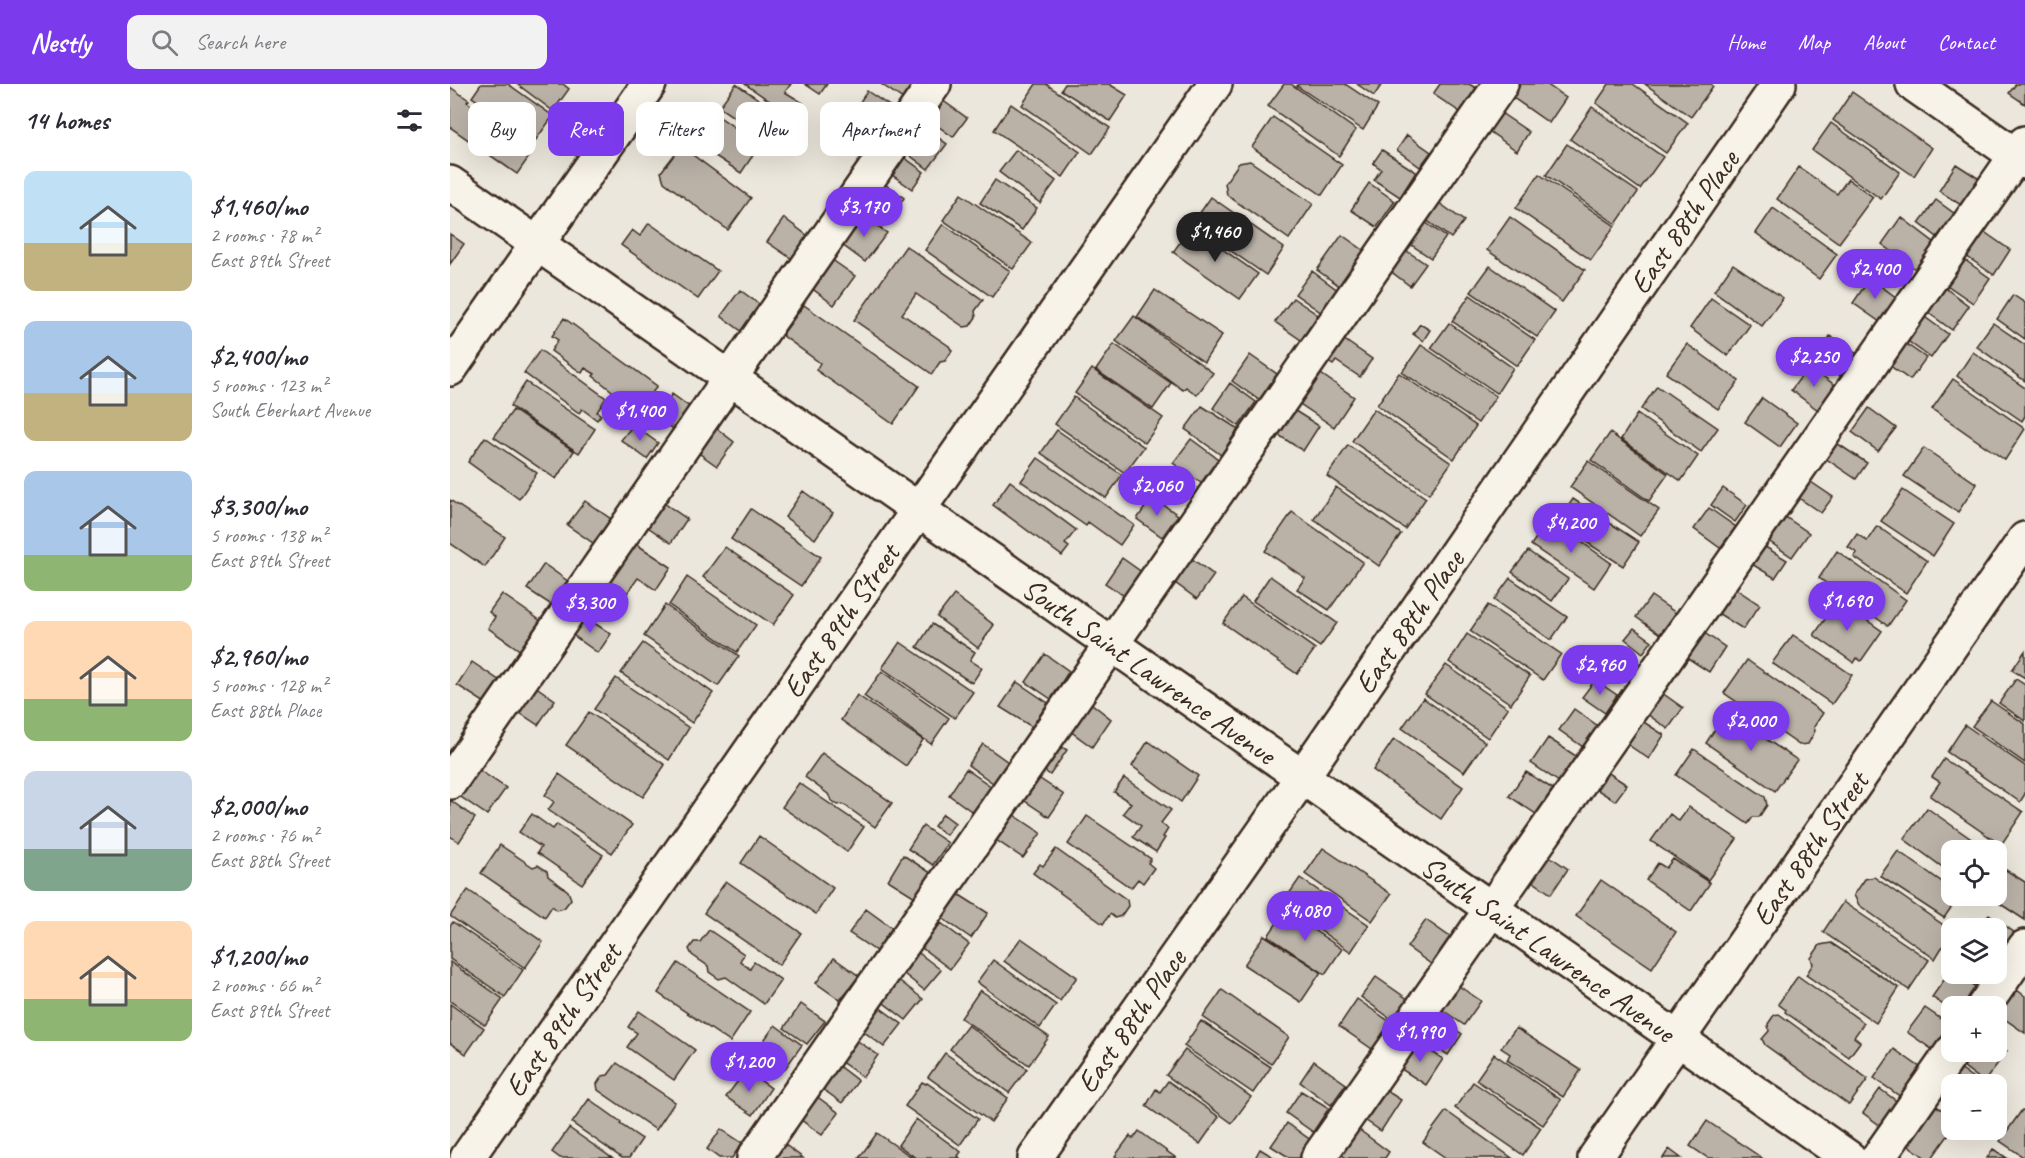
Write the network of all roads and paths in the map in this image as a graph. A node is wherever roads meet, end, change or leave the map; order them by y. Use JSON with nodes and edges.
{"nodes":[{"id":1,"x":649,"y":84,"type":"edge"},
{"id":2,"x":934,"y":84,"type":"edge"},
{"id":3,"x":1215,"y":84,"type":"edge"},
{"id":4,"x":1501,"y":84,"type":"edge"},
{"id":5,"x":1779,"y":84,"type":"edge"},
{"id":6,"x":1913,"y":84,"type":"edge"},
{"id":7,"x":2022,"y":154,"type":"edge"},
{"id":8,"x":450,"y":183,"type":"edge"},
{"id":9,"x":537,"y":244,"type":"junction"},
{"id":10,"x":450,"y":369,"type":"edge"},
{"id":11,"x":730,"y":378,"type":"junction"},
{"id":12,"x":918,"y":510,"type":"junction"},
{"id":13,"x":2025,"y":539,"type":"edge"},
{"id":14,"x":1111,"y":644,"type":"junction"},
{"id":15,"x":1302,"y":777,"type":"junction"},
{"id":16,"x":450,"y":782,"type":"edge"},
{"id":17,"x":1491,"y":909,"type":"junction"},
{"id":18,"x":2025,"y":947,"type":"edge"},
{"id":19,"x":1991,"y":996,"type":"edge"},
{"id":20,"x":1678,"y":1039,"type":"junction"},
{"id":21,"x":1945,"y":1062,"type":"edge"},
{"id":22,"x":467,"y":1158,"type":"edge"},
{"id":23,"x":754,"y":1158,"type":"edge"},
{"id":24,"x":1035,"y":1158,"type":"edge"},
{"id":25,"x":1318,"y":1158,"type":"edge"},
{"id":26,"x":1595,"y":1158,"type":"edge"},
{"id":27,"x":1849,"y":1158,"type":"edge"},
{"id":28,"x":1878,"y":1158,"type":"edge"}],
"edges":[{"from":1,"to":9,"type":"street"},
{"from":2,"to":11,"type":"street"},
{"from":3,"to":12,"type":"street","name":"East 89th Street"},
{"from":4,"to":14,"type":"street"},
{"from":5,"to":15,"type":"street","name":"East 88th Place"},
{"from":6,"to":7,"type":"street"},
{"from":7,"to":17,"type":"street"},
{"from":8,"to":9,"type":"street","name":"South Saint Lawrence Avenue"},
{"from":9,"to":10,"type":"street"},
{"from":9,"to":11,"type":"street","name":"South Saint Lawrence Avenue"},
{"from":11,"to":12,"type":"street","name":"South Saint Lawrence Avenue"},
{"from":11,"to":16,"type":"street"},
{"from":12,"to":14,"type":"street","name":"South Saint Lawrence Avenue"},
{"from":12,"to":22,"type":"street","name":"East 89th Street"},
{"from":13,"to":20,"type":"street","name":"East 88th Street"},
{"from":14,"to":15,"type":"street","name":"South Saint Lawrence Avenue"},
{"from":14,"to":23,"type":"street"},
{"from":15,"to":17,"type":"street","name":"South Saint Lawrence Avenue"},
{"from":15,"to":24,"type":"street","name":"East 88th Place"},
{"from":17,"to":20,"type":"street","name":"South Saint Lawrence Avenue"},
{"from":17,"to":25,"type":"street"},
{"from":18,"to":19,"type":"street"},
{"from":20,"to":26,"type":"street","name":"East 88th Street"},
{"from":20,"to":27,"type":"street","name":"South Saint Lawrence Avenue"},
{"from":21,"to":28,"type":"street"}]}
